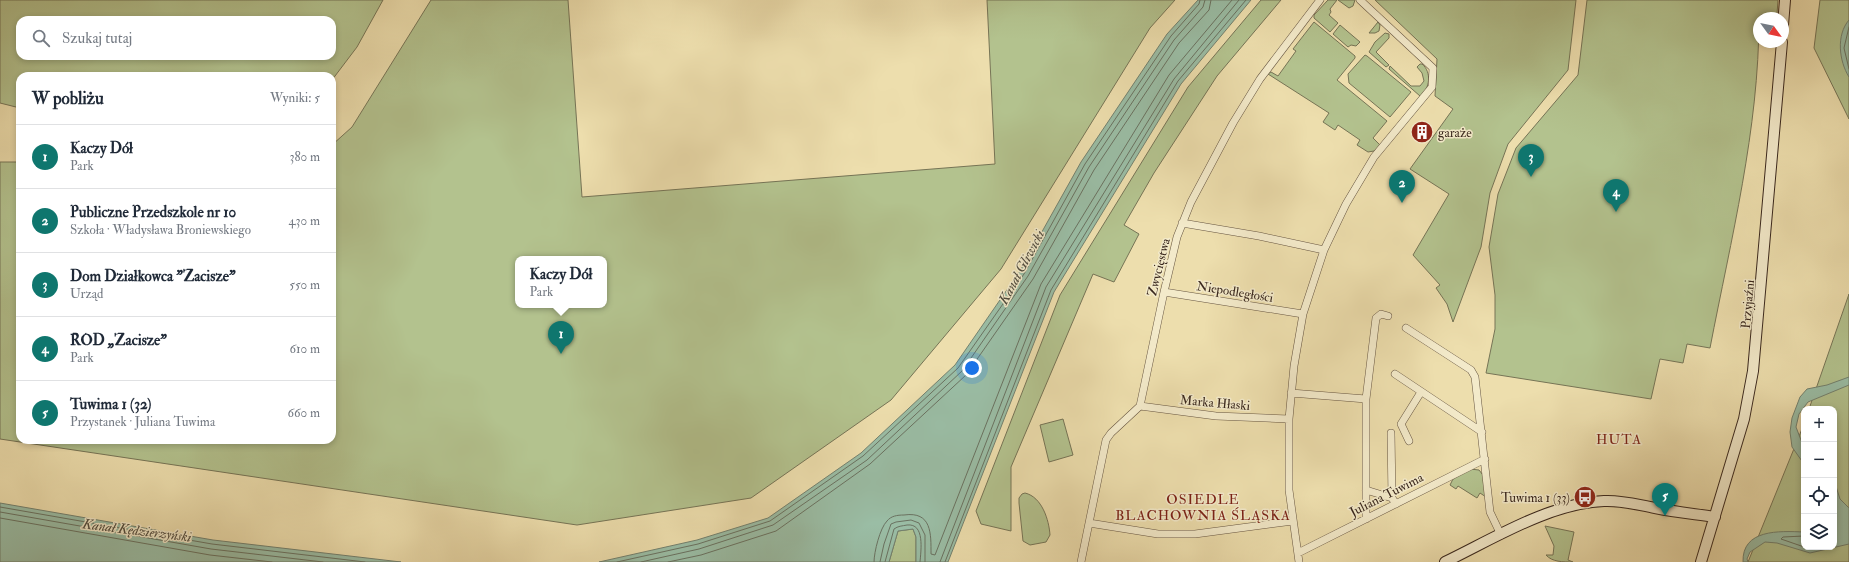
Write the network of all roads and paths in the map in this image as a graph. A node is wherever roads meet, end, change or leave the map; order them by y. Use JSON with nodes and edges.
{"nodes":[{"id":1,"x":1320,"y":0,"type":"edge"},
{"id":2,"x":1360,"y":0,"type":"edge"},
{"id":3,"x":1785,"y":0,"type":"edge"},
{"id":4,"x":1784,"y":12,"type":"edge"},
{"id":5,"x":1781,"y":48,"type":"edge"},
{"id":6,"x":1182,"y":223,"type":"junction"},
{"id":7,"x":1324,"y":250,"type":"junction"},
{"id":8,"x":1164,"y":292,"type":"junction"},
{"id":9,"x":1303,"y":314,"type":"junction"},
{"id":10,"x":1388,"y":316,"type":"dead end"},
{"id":11,"x":1406,"y":328,"type":"dead end"},
{"id":12,"x":1395,"y":374,"type":"dead end"},
{"id":13,"x":1421,"y":392,"type":"junction"},
{"id":14,"x":1291,"y":393,"type":"junction"},
{"id":15,"x":1366,"y":399,"type":"junction"},
{"id":16,"x":1140,"y":406,"type":"junction"},
{"id":17,"x":1289,"y":419,"type":"junction"},
{"id":18,"x":1482,"y":432,"type":"junction"},
{"id":19,"x":1391,"y":433,"type":"dead end"},
{"id":20,"x":1409,"y":441,"type":"dead end"},
{"id":21,"x":1485,"y":459,"type":"junction"},
{"id":22,"x":1366,"y":490,"type":"junction"},
{"id":23,"x":1394,"y":501,"type":"junction"},
{"id":24,"x":1715,"y":517,"type":"junction"},
{"id":25,"x":1366,"y":519,"type":"junction"},
{"id":26,"x":1293,"y":521,"type":"junction"},
{"id":27,"x":1089,"y":523,"type":"junction"},
{"id":28,"x":1501,"y":535,"type":"junction"},
{"id":29,"x":1298,"y":553,"type":"junction"},
{"id":30,"x":1080,"y":562,"type":"edge"},
{"id":31,"x":1299,"y":562,"type":"edge"},
{"id":32,"x":1445,"y":562,"type":"edge"},
{"id":33,"x":1701,"y":562,"type":"edge"}],
"edges":[{"from":1,"to":6,"type":"street","name":"Zwycięstwa"},
{"from":2,"to":7,"type":"street"},
{"from":3,"to":4,"type":"main road"},
{"from":5,"to":24,"type":"main road","name":"Przyjaźni"},
{"from":6,"to":7,"type":"street"},
{"from":6,"to":8,"type":"street","name":"Zwycięstwa"},
{"from":7,"to":9,"type":"street"},
{"from":8,"to":9,"type":"street","name":"Niepodległości"},
{"from":8,"to":16,"type":"street","name":"Zwycięstwa"},
{"from":9,"to":14,"type":"street"},
{"from":10,"to":15,"type":"street"},
{"from":11,"to":18,"type":"street"},
{"from":12,"to":13,"type":"street"},
{"from":13,"to":18,"type":"street"},
{"from":13,"to":20,"type":"street"},
{"from":14,"to":15,"type":"street"},
{"from":14,"to":17,"type":"street"},
{"from":15,"to":22,"type":"street"},
{"from":16,"to":17,"type":"street","name":"Marka Hłaski"},
{"from":16,"to":27,"type":"street"},
{"from":17,"to":26,"type":"street"},
{"from":18,"to":21,"type":"street"},
{"from":19,"to":23,"type":"street"},
{"from":21,"to":23,"type":"street","name":"Juliana Tuwima"},
{"from":21,"to":28,"type":"street"},
{"from":22,"to":23,"type":"street"},
{"from":22,"to":25,"type":"street"},
{"from":23,"to":25,"type":"street","name":"Juliana Tuwima"},
{"from":24,"to":28,"type":"main road"},
{"from":24,"to":33,"type":"main road","name":"Przyjaźni"},
{"from":25,"to":29,"type":"street","name":"Juliana Tuwima"},
{"from":26,"to":27,"type":"street"},
{"from":26,"to":29,"type":"street"},
{"from":27,"to":30,"type":"street"},
{"from":28,"to":32,"type":"main road"},
{"from":29,"to":31,"type":"street"}]}
